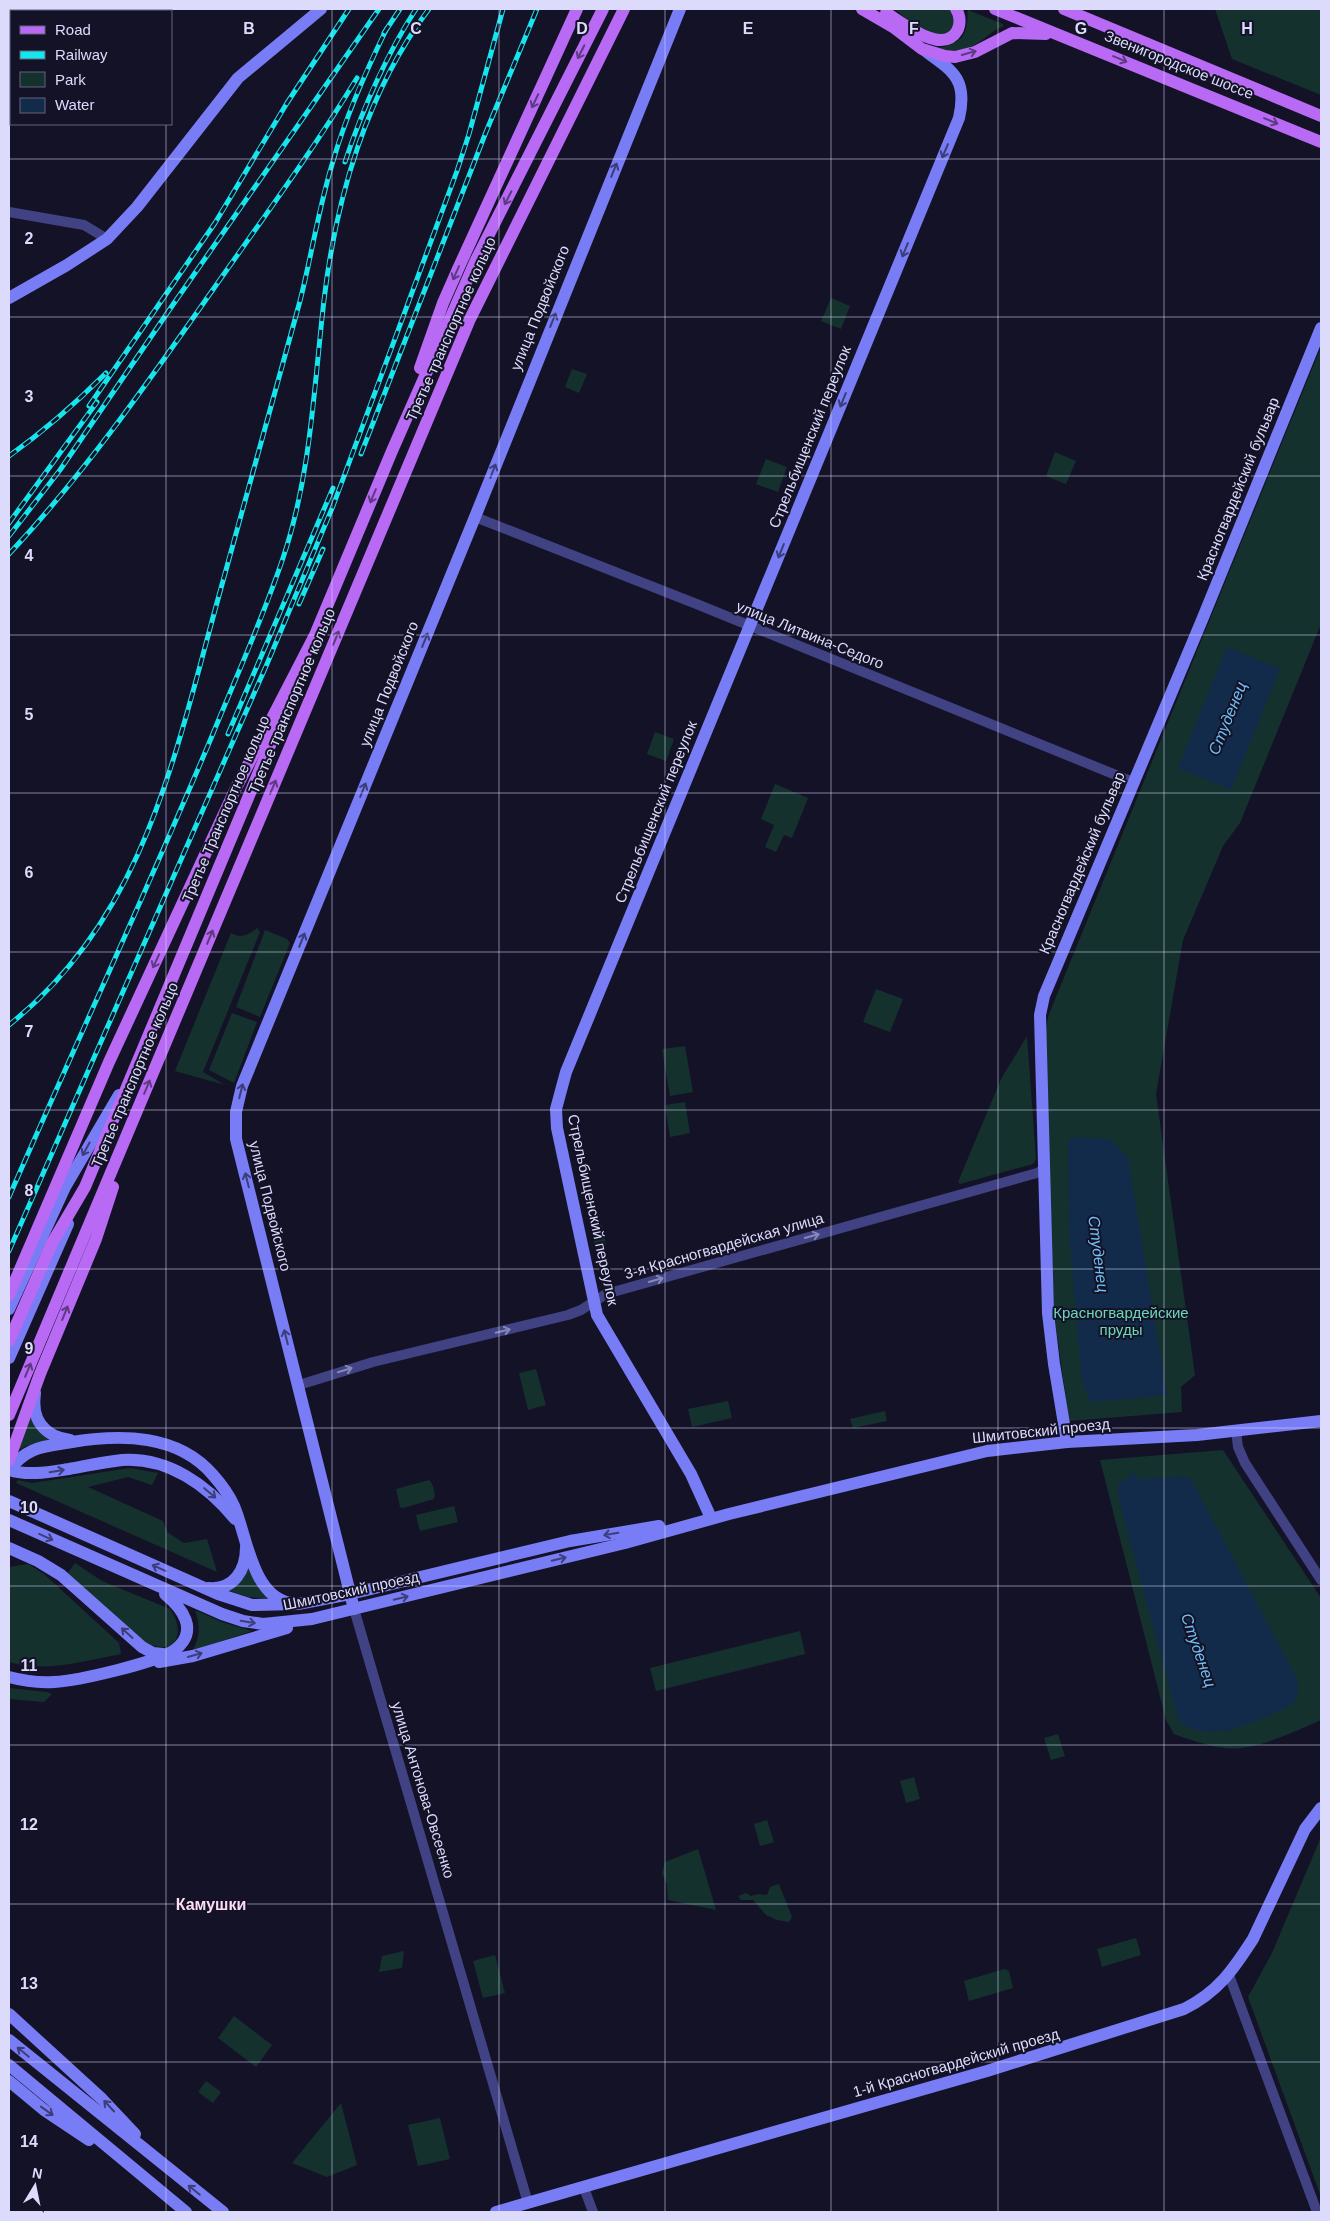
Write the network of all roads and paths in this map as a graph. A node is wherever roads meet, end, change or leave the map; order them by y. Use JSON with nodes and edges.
{"nodes":[{"id":1,"x":322,"y":9,"type":"edge"},
{"id":2,"x":577,"y":9,"type":"edge"},
{"id":3,"x":602,"y":9,"type":"edge"},
{"id":4,"x":624,"y":9,"type":"edge"},
{"id":5,"x":680,"y":9,"type":"edge"},
{"id":6,"x":862,"y":9,"type":"edge"},
{"id":7,"x":880,"y":9,"type":"edge"},
{"id":8,"x":956,"y":9,"type":"edge"},
{"id":9,"x":996,"y":9,"type":"edge"},
{"id":10,"x":1069,"y":10,"type":"edge"},
{"id":11,"x":1076,"y":40,"type":"junction"},
{"id":12,"x":922,"y":49,"type":"junction"},
{"id":13,"x":1321,"y":116,"type":"edge"},
{"id":14,"x":1321,"y":142,"type":"edge"},
{"id":15,"x":9,"y":212,"type":"edge"},
{"id":16,"x":107,"y":239,"type":"junction"},
{"id":17,"x":9,"y":298,"type":"edge"},
{"id":18,"x":1321,"y":328,"type":"edge"},
{"id":19,"x":392,"y":451,"type":"junction"},
{"id":20,"x":475,"y":516,"type":"junction"},
{"id":21,"x":750,"y":626,"type":"junction"},
{"id":22,"x":315,"y":635,"type":"junction"},
{"id":23,"x":1133,"y":782,"type":"junction"},
{"id":24,"x":130,"y":1078,"type":"junction"},
{"id":25,"x":128,"y":1132,"type":"junction"},
{"id":26,"x":1044,"y":1169,"type":"junction"},
{"id":27,"x":85,"y":1187,"type":"junction"},
{"id":28,"x":12,"y":1283,"type":"edge"},
{"id":29,"x":9,"y":1295,"type":"edge"},
{"id":30,"x":594,"y":1301,"type":"junction"},
{"id":31,"x":9,"y":1308,"type":"edge"},
{"id":32,"x":9,"y":1341,"type":"edge"},
{"id":33,"x":9,"y":1358,"type":"edge"},
{"id":34,"x":40,"y":1374,"type":"junction"},
{"id":35,"x":298,"y":1385,"type":"junction"},
{"id":36,"x":9,"y":1415,"type":"edge"},
{"id":37,"x":1321,"y":1421,"type":"edge"},
{"id":38,"x":1236,"y":1431,"type":"junction"},
{"id":39,"x":88,"y":1440,"type":"junction"},
{"id":40,"x":1067,"y":1442,"type":"junction"},
{"id":41,"x":14,"y":1455,"type":"edge"},
{"id":42,"x":9,"y":1470,"type":"edge"},
{"id":43,"x":9,"y":1501,"type":"edge"},
{"id":44,"x":711,"y":1518,"type":"junction"},
{"id":45,"x":9,"y":1520,"type":"edge"},
{"id":46,"x":244,"y":1536,"type":"junction"},
{"id":47,"x":9,"y":1548,"type":"edge"},
{"id":48,"x":1321,"y":1580,"type":"edge"},
{"id":49,"x":154,"y":1585,"type":"junction"},
{"id":50,"x":203,"y":1588,"type":"junction"},
{"id":51,"x":350,"y":1594,"type":"junction"},
{"id":52,"x":298,"y":1604,"type":"junction"},
{"id":53,"x":354,"y":1609,"type":"junction"},
{"id":54,"x":168,"y":1653,"type":"junction"},
{"id":55,"x":130,"y":1666,"type":"junction"},
{"id":56,"x":9,"y":1677,"type":"edge"},
{"id":57,"x":1321,"y":1808,"type":"edge"},
{"id":58,"x":1229,"y":1975,"type":"junction"},
{"id":59,"x":9,"y":2014,"type":"edge"},
{"id":60,"x":9,"y":2040,"type":"edge"},
{"id":61,"x":9,"y":2064,"type":"edge"},
{"id":62,"x":9,"y":2081,"type":"edge"},
{"id":63,"x":166,"y":2167,"type":"junction"},
{"id":64,"x":150,"y":2181,"type":"junction"},
{"id":65,"x":584,"y":2188,"type":"junction"},
{"id":66,"x":528,"y":2203,"type":"junction"},
{"id":67,"x":184,"y":2212,"type":"edge"},
{"id":68,"x":222,"y":2212,"type":"edge"},
{"id":69,"x":496,"y":2212,"type":"edge"},
{"id":70,"x":593,"y":2212,"type":"edge"},
{"id":71,"x":1318,"y":2212,"type":"edge"}],
"edges":[{"from":1,"to":16,"type":"street"},
{"from":2,"to":19,"type":"main road","one_way":true},
{"from":3,"to":19,"type":"main road","name":"Третье транспортное кольцо","one_way":true},
{"from":25,"to":4,"type":"main road","name":"Третье транспортное кольцо","one_way":true},
{"from":20,"to":5,"type":"street","name":"улица Подвойского","one_way":true},
{"from":6,"to":12,"type":"main road"},
{"from":7,"to":8,"type":"main road"},
{"from":9,"to":11,"type":"main road","name":"Звенигородское шоссе"},
{"from":10,"to":13,"type":"main road","name":"Звенигородское шоссе"},
{"from":12,"to":11,"type":"main road","one_way":true},
{"from":11,"to":14,"type":"main road","name":"Звенигородское шоссе","one_way":true},
{"from":12,"to":21,"type":"street","name":"Стрельбищенский переулок","one_way":true},
{"from":15,"to":16,"type":"street"},
{"from":16,"to":17,"type":"street"},
{"from":18,"to":23,"type":"street","name":"Красногвардейский бульвар"},
{"from":19,"to":22,"type":"main road","name":"Третье транспортное кольцо","one_way":true},
{"from":20,"to":21,"type":"street","name":"улица Литвина-Седого"},
{"from":35,"to":20,"type":"street","name":"улица Подвойского","one_way":true},
{"from":21,"to":23,"type":"street","name":"улица Литвина-Седого"},
{"from":21,"to":30,"type":"street","name":"Стрельбищенский переулок"},
{"from":22,"to":24,"type":"main road","name":"Третье Транспортное кольцо"},
{"from":22,"to":28,"type":"main road","name":"Третье транспортное кольцо","one_way":true},
{"from":23,"to":26,"type":"street","name":"Красногвардейский бульвар"},
{"from":24,"to":27,"type":"main road","name":"Третье Транспортное кольцо"},
{"from":24,"to":31,"type":"street","one_way":true},
{"from":34,"to":25,"type":"main road","one_way":true},
{"from":36,"to":25,"type":"main road","name":"Третье транспортное кольцо","one_way":true},
{"from":30,"to":26,"type":"street","name":"3-я Красногвардейская улица","one_way":true},
{"from":26,"to":40,"type":"street","name":"Красногвардейский бульвар"},
{"from":27,"to":32,"type":"main road","name":"Третье Транспортное кольцо"},
{"from":27,"to":33,"type":"street"},
{"from":28,"to":29,"type":"main road","name":"Третье транспортное кольцо"},
{"from":35,"to":30,"type":"street","name":"3-я Красногвардейская улица","one_way":true},
{"from":30,"to":44,"type":"street","name":"Стрельбищенский переулок"},
{"from":34,"to":39,"type":"street"},
{"from":34,"to":41,"type":"main road"},
{"from":35,"to":51,"type":"street","name":"улица Антонова-Овсеенко"},
{"from":37,"to":38,"type":"street","name":"Шмитовский проезд"},
{"from":38,"to":40,"type":"street","name":"Шмитовский проезд"},
{"from":38,"to":48,"type":"street"},
{"from":39,"to":41,"type":"street"},
{"from":39,"to":46,"type":"street"},
{"from":40,"to":44,"type":"street","name":"Шмитовский проезд"},
{"from":41,"to":42,"type":"street"},
{"from":42,"to":46,"type":"street","one_way":true},
{"from":50,"to":43,"type":"street","name":"Шмитовский проезд","one_way":true},
{"from":44,"to":51,"type":"street","name":"Шмитовский проезд","one_way":true},
{"from":53,"to":44,"type":"street","name":"Шмитовский проезд","one_way":true},
{"from":45,"to":49,"type":"street","name":"Шмитовский проезд","one_way":true},
{"from":46,"to":50,"type":"street"},
{"from":46,"to":52,"type":"street"},
{"from":54,"to":47,"type":"street","one_way":true},
{"from":49,"to":53,"type":"street","name":"Шмитовский проезд","one_way":true},
{"from":49,"to":54,"type":"street"},
{"from":50,"to":52,"type":"street","name":"Шмитовский проезд"},
{"from":51,"to":52,"type":"street","name":"Шмитовский проезд"},
{"from":51,"to":53,"type":"street","name":"улица Антонова-Овсеенко"},
{"from":55,"to":53,"type":"street","one_way":true},
{"from":53,"to":66,"type":"street","name":"улица Антонова-Овсеенко"},
{"from":54,"to":55,"type":"street"},
{"from":55,"to":56,"type":"street"},
{"from":57,"to":58,"type":"street","name":"1-й Красногвардейский проезд"},
{"from":58,"to":65,"type":"street","name":"1-й Красногвардейский проезд"},
{"from":58,"to":71,"type":"street"},
{"from":63,"to":59,"type":"street","one_way":true},
{"from":63,"to":60,"type":"street","one_way":true},
{"from":61,"to":64,"type":"street"},
{"from":62,"to":64,"type":"street","one_way":true},
{"from":68,"to":63,"type":"street","one_way":true},
{"from":64,"to":67,"type":"street"},
{"from":65,"to":66,"type":"street","name":"1-й Красногвардейский проезд"},
{"from":65,"to":70,"type":"street"},
{"from":66,"to":69,"type":"street","name":"1-й Красногвардейский проезд"}]}
